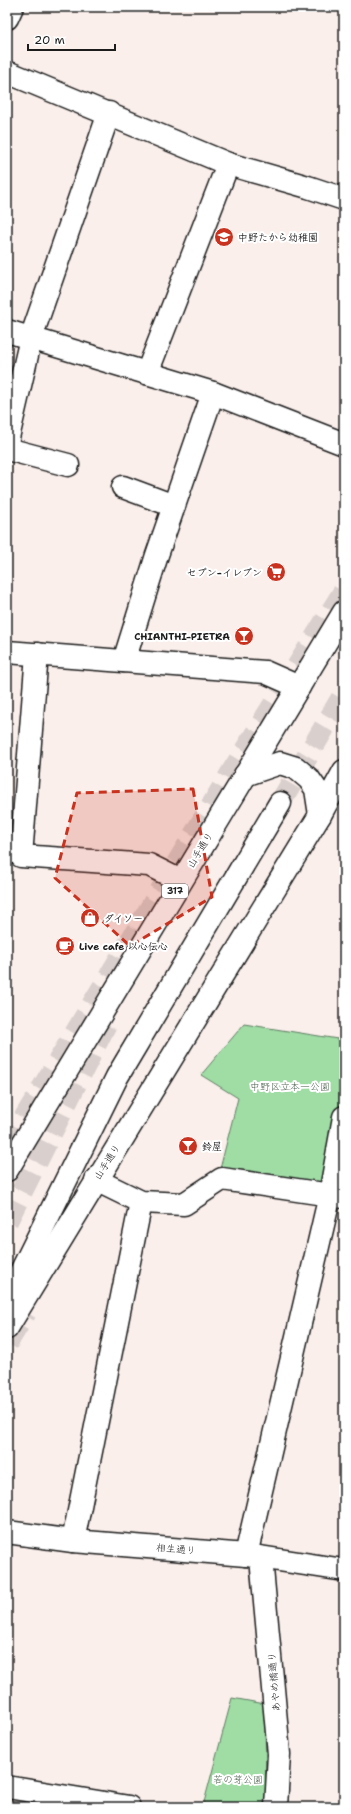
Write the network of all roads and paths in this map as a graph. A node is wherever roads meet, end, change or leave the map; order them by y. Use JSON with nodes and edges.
{"nodes":[{"id":1,"x":12,"y":7,"type":"edge"},
{"id":2,"x":7,"y":18,"type":"edge"},
{"id":3,"x":7,"y":72,"type":"edge"},
{"id":4,"x":109,"y":114,"type":"junction"},
{"id":5,"x":228,"y":164,"type":"junction"},
{"id":6,"x":344,"y":200,"type":"edge"},
{"id":7,"x":7,"y":331,"type":"edge"},
{"id":8,"x":32,"y":338,"type":"junction"},
{"id":9,"x":147,"y":372,"type":"junction"},
{"id":10,"x":213,"y":393,"type":"junction"},
{"id":11,"x":7,"y":442,"type":"edge"},
{"id":12,"x":344,"y":444,"type":"edge"},
{"id":13,"x":7,"y":449,"type":"edge"},
{"id":14,"x":68,"y":465,"type":"dead end"},
{"id":15,"x":123,"y":487,"type":"dead end"},
{"id":16,"x":174,"y":506,"type":"junction"},
{"id":17,"x":344,"y":612,"type":"edge"},
{"id":18,"x":7,"y":652,"type":"edge"},
{"id":19,"x":38,"y":654,"type":"junction"},
{"id":20,"x":124,"y":661,"type":"junction"},
{"id":21,"x":299,"y":687,"type":"junction"},
{"id":22,"x":245,"y":775,"type":"junction"},
{"id":23,"x":342,"y":779,"type":"edge"},
{"id":24,"x":280,"y":803,"type":"tunnel mouth"},
{"id":25,"x":320,"y":815,"type":"junction"},
{"id":26,"x":14,"y":856,"type":"edge"},
{"id":27,"x":181,"y":881,"type":"junction"},
{"id":28,"x":344,"y":1117,"type":"edge"},
{"id":29,"x":7,"y":1170,"type":"edge"},
{"id":30,"x":96,"y":1180,"type":"junction"},
{"id":31,"x":337,"y":1196,"type":"edge"},
{"id":32,"x":141,"y":1202,"type":"junction"},
{"id":33,"x":7,"y":1300,"type":"tunnel mouth"},
{"id":34,"x":7,"y":1328,"type":"tunnel mouth"},
{"id":35,"x":7,"y":1532,"type":"edge"},
{"id":36,"x":73,"y":1541,"type":"junction"},
{"id":37,"x":254,"y":1556,"type":"junction"},
{"id":38,"x":344,"y":1570,"type":"edge"},
{"id":39,"x":7,"y":1787,"type":"edge"},
{"id":40,"x":129,"y":1807,"type":"edge"},
{"id":41,"x":276,"y":1807,"type":"edge"}],
"edges":[{"from":1,"to":2,"type":"main road"},
{"from":3,"to":4,"type":"main road"},
{"from":4,"to":5,"type":"main road"},
{"from":4,"to":8,"type":"main road"},
{"from":5,"to":6,"type":"main road"},
{"from":5,"to":9,"type":"main road"},
{"from":7,"to":8,"type":"main road"},
{"from":8,"to":9,"type":"main road"},
{"from":8,"to":11,"type":"main road"},
{"from":9,"to":10,"type":"main road"},
{"from":10,"to":12,"type":"main road"},
{"from":10,"to":16,"type":"main road"},
{"from":13,"to":14,"type":"main road"},
{"from":15,"to":16,"type":"main road"},
{"from":16,"to":20,"type":"main road"},
{"from":17,"to":21,"type":"main road","name":"山手通り","number":"317"},
{"from":18,"to":19,"type":"main road"},
{"from":19,"to":20,"type":"main road"},
{"from":19,"to":26,"type":"main road"},
{"from":20,"to":21,"type":"main road"},
{"from":21,"to":22,"type":"main road","name":"山手通り","number":"317"},
{"from":22,"to":25,"type":"main road"},
{"from":22,"to":27,"type":"main road","name":"山手通り","number":"317"},
{"from":23,"to":25,"type":"main road","name":"山手通り"},
{"from":24,"to":33,"type":"main road"},
{"from":25,"to":30,"type":"main road","name":"山手通り"},
{"from":26,"to":27,"type":"main road"},
{"from":27,"to":29,"type":"main road","name":"山手通り","number":"317"},
{"from":28,"to":31,"type":"main road","name":"あやめ橋通り"},
{"from":30,"to":32,"type":"main road"},
{"from":30,"to":34,"type":"main road","name":"山手通り"},
{"from":31,"to":32,"type":"main road"},
{"from":31,"to":37,"type":"main road","name":"あやめ橋通り"},
{"from":32,"to":36,"type":"main road"},
{"from":35,"to":36,"type":"main road","name":"相生通り"},
{"from":36,"to":37,"type":"main road","name":"相生通り"},
{"from":37,"to":38,"type":"main road","name":"相生通り"},
{"from":37,"to":41,"type":"main road","name":"あやめ橋通り"},
{"from":39,"to":40,"type":"main road"}]}
